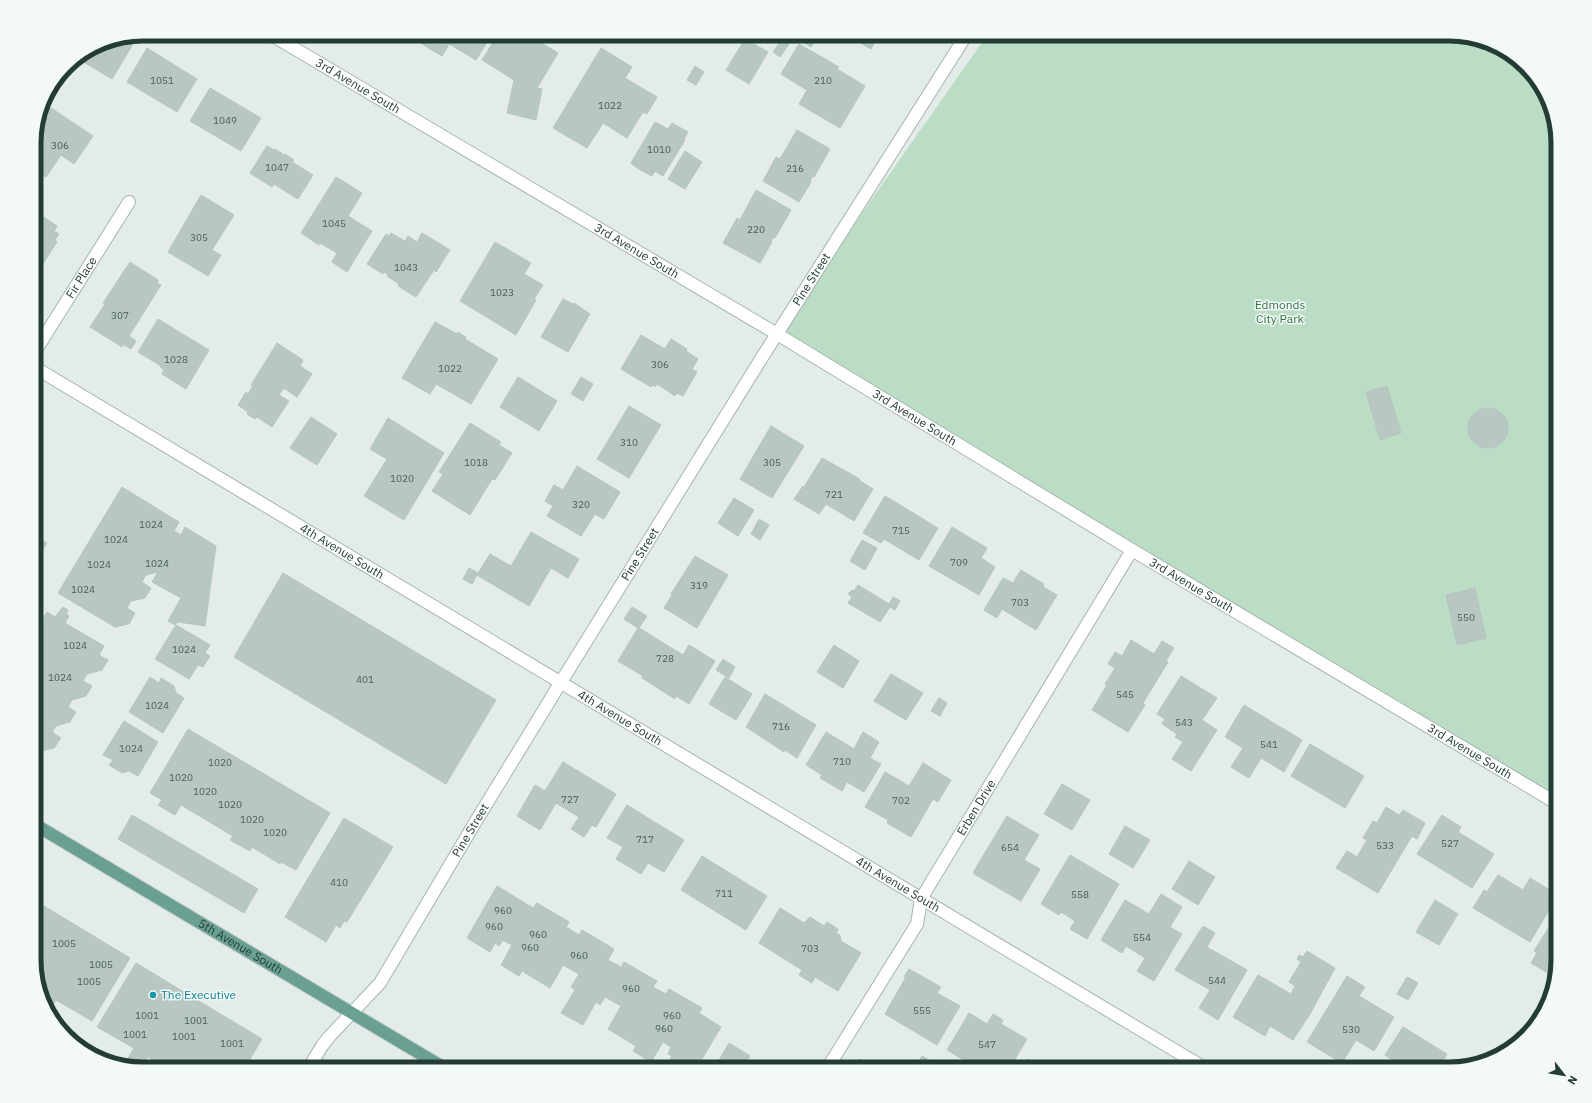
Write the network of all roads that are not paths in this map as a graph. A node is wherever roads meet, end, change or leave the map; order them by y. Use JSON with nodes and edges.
{"nodes":[{"id":1,"x":282,"y":41,"type":"edge"},
{"id":2,"x":963,"y":41,"type":"edge"},
{"id":3,"x":129,"y":202,"type":"dead end"},
{"id":4,"x":776,"y":334,"type":"junction"},
{"id":5,"x":41,"y":342,"type":"edge"},
{"id":6,"x":41,"y":371,"type":"edge"},
{"id":7,"x":1132,"y":550,"type":"junction"},
{"id":8,"x":561,"y":682,"type":"junction"},
{"id":9,"x":1551,"y":800,"type":"edge"},
{"id":10,"x":41,"y":828,"type":"edge"},
{"id":11,"x":922,"y":899,"type":"junction"},
{"id":12,"x":352,"y":1012,"type":"junction"},
{"id":13,"x":312,"y":1062,"type":"edge"},
{"id":14,"x":434,"y":1062,"type":"edge"},
{"id":15,"x":831,"y":1062,"type":"edge"},
{"id":16,"x":1194,"y":1062,"type":"edge"}],
"edges":[{"from":1,"to":4,"type":"street","name":"3rd Avenue South"},
{"from":2,"to":4,"type":"street","name":"Pine Street"},
{"from":3,"to":5,"type":"street","name":"Fir Place"},
{"from":4,"to":7,"type":"street","name":"3rd Avenue South"},
{"from":4,"to":8,"type":"street","name":"Pine Street"},
{"from":6,"to":8,"type":"street","name":"4th Avenue South"},
{"from":7,"to":9,"type":"street","name":"3rd Avenue South"},
{"from":7,"to":11,"type":"street","name":"Erben Drive"},
{"from":8,"to":11,"type":"street","name":"4th Avenue South"},
{"from":8,"to":12,"type":"street","name":"Pine Street"},
{"from":10,"to":12,"type":"main road","name":"5th Avenue South"},
{"from":11,"to":15,"type":"street","name":"Erben Drive"},
{"from":11,"to":16,"type":"street","name":"4th Avenue South"},
{"from":12,"to":13,"type":"street","name":"Pine Street"},
{"from":12,"to":14,"type":"main road","name":"5th Avenue South"}]}
